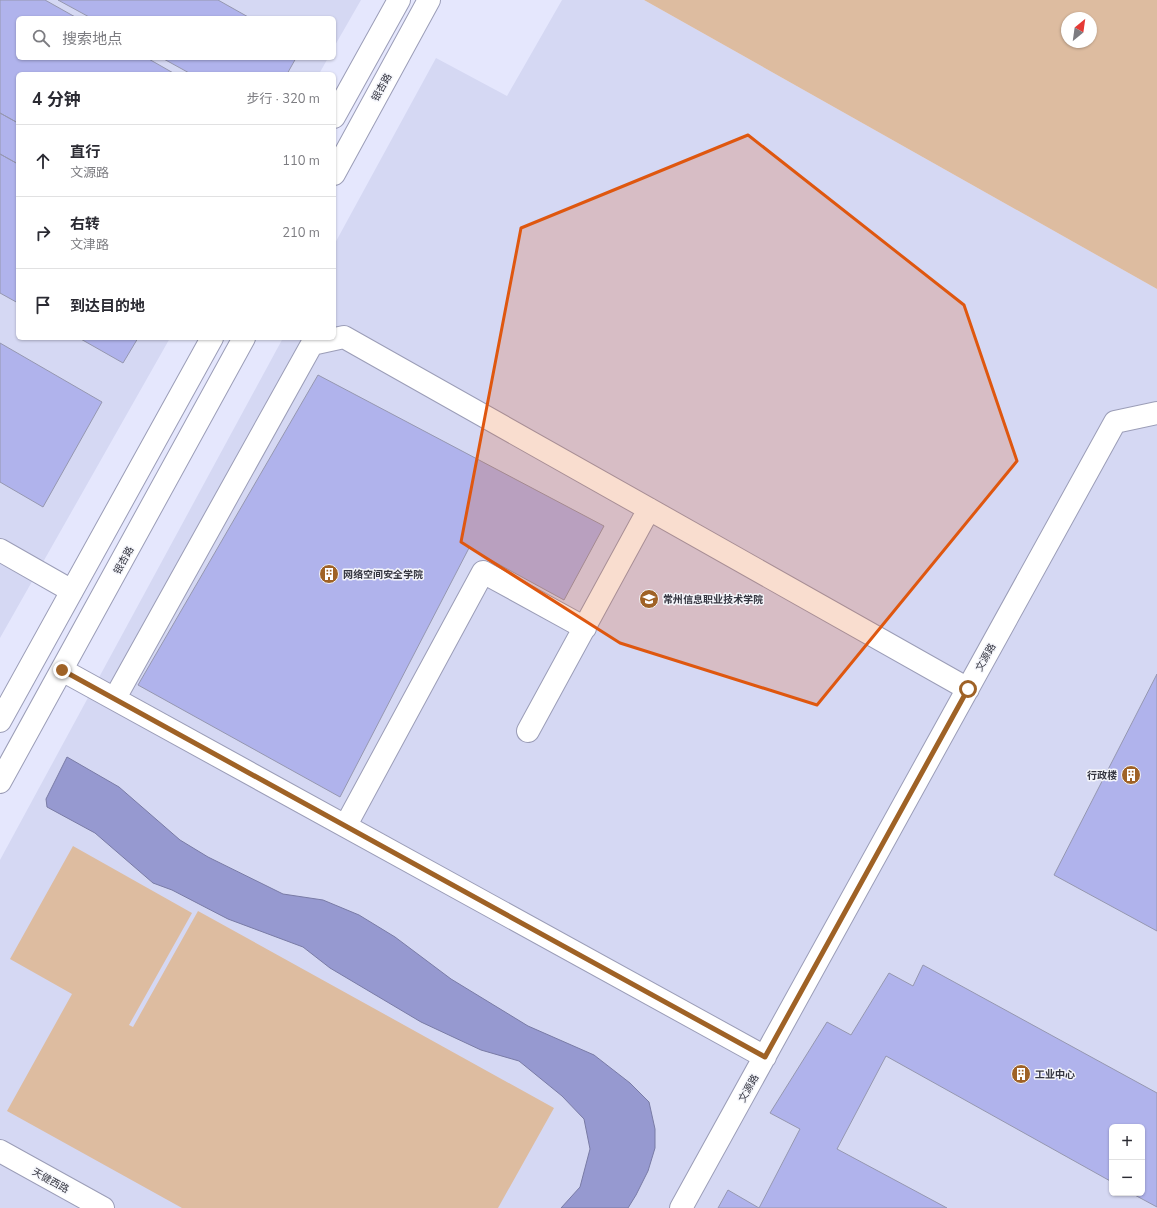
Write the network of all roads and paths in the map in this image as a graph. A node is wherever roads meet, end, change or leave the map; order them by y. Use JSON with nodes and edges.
{"nodes":[{"id":1,"x":399,"y":0,"type":"edge"},
{"id":2,"x":429,"y":0,"type":"edge"},
{"id":3,"x":336,"y":113,"type":"edge"},
{"id":4,"x":336,"y":170,"type":"edge"},
{"id":5,"x":336,"y":339,"type":"edge"},
{"id":6,"x":211,"y":340,"type":"edge"},
{"id":7,"x":243,"y":340,"type":"edge"},
{"id":8,"x":330,"y":340,"type":"edge"},
{"id":9,"x":1157,"y":413,"type":"edge"},
{"id":10,"x":649,"y":509,"type":"junction"},
{"id":11,"x":0,"y":550,"type":"edge"},
{"id":12,"x":72,"y":591,"type":"junction"},
{"id":13,"x":585,"y":628,"type":"junction"},
{"id":14,"x":62,"y":670,"type":"junction"},
{"id":15,"x":968,"y":689,"type":"junction"},
{"id":16,"x":115,"y":698,"type":"junction"},
{"id":17,"x":0,"y":721,"type":"edge"},
{"id":18,"x":528,"y":731,"type":"dead end"},
{"id":19,"x":0,"y":782,"type":"edge"},
{"id":20,"x":346,"y":825,"type":"junction"},
{"id":21,"x":765,"y":1057,"type":"junction"},
{"id":22,"x":0,"y":1151,"type":"edge"},
{"id":23,"x":103,"y":1208,"type":"edge"},
{"id":24,"x":681,"y":1208,"type":"edge"}],
"edges":[{"from":1,"to":3,"type":"street"},
{"from":2,"to":4,"type":"street","name":"银杏路"},
{"from":5,"to":10,"type":"street"},
{"from":6,"to":12,"type":"street"},
{"from":7,"to":14,"type":"street","name":"银杏路"},
{"from":8,"to":16,"type":"street"},
{"from":9,"to":15,"type":"street","name":"文源路"},
{"from":10,"to":13,"type":"street"},
{"from":10,"to":15,"type":"street"},
{"from":11,"to":12,"type":"street"},
{"from":12,"to":17,"type":"street"},
{"from":13,"to":18,"type":"street"},
{"from":13,"to":20,"type":"street"},
{"from":14,"to":16,"type":"street"},
{"from":14,"to":19,"type":"street","name":"银杏路"},
{"from":15,"to":21,"type":"street","name":"文源路"},
{"from":16,"to":20,"type":"street"},
{"from":20,"to":21,"type":"street"},
{"from":21,"to":24,"type":"street","name":"文源路"},
{"from":22,"to":23,"type":"street","name":"天健西路"}]}
